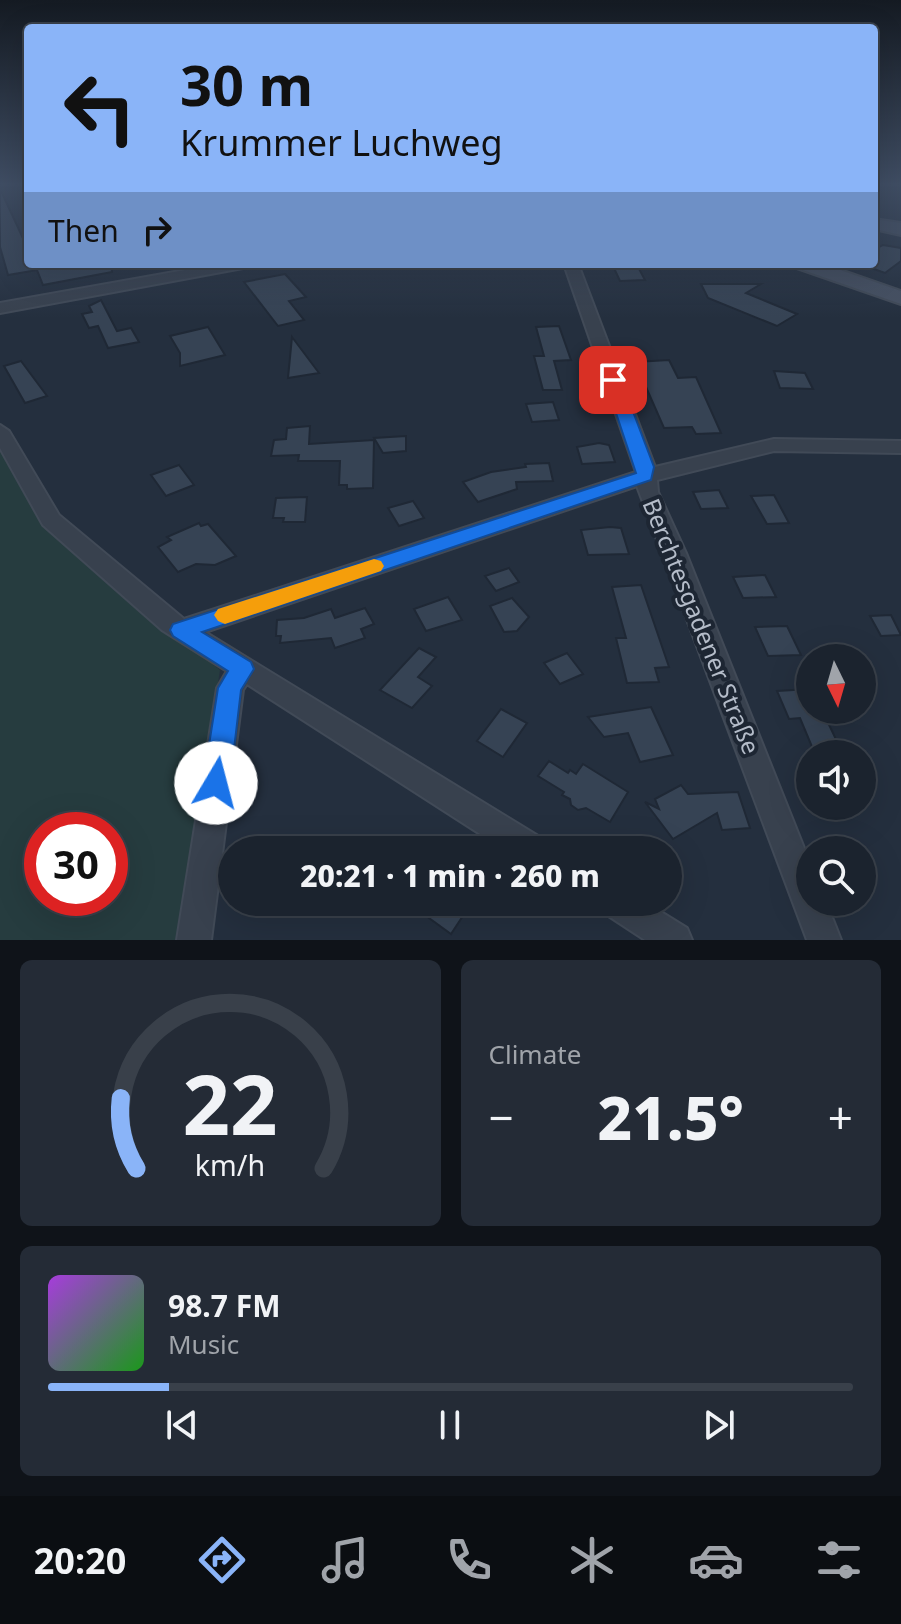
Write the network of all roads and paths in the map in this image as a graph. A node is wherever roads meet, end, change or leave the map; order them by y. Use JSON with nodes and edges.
{"nodes":[{"id":1,"x":221,"y":268,"type":"edge"},
{"id":2,"x":572,"y":268,"type":"edge"},
{"id":3,"x":815,"y":268,"type":"edge"},
{"id":4,"x":901,"y":298,"type":"edge"},
{"id":5,"x":0,"y":308,"type":"edge"},
{"id":6,"x":0,"y":431,"type":"edge"},
{"id":7,"x":901,"y":447,"type":"edge"},
{"id":8,"x":645,"y":476,"type":"junction"},
{"id":9,"x":181,"y":630,"type":"junction"},
{"id":10,"x":243,"y":669,"type":"junction"},
{"id":11,"x":510,"y":836,"type":"edge"},
{"id":12,"x":637,"y":916,"type":"edge"},
{"id":13,"x":194,"y":940,"type":"edge"},
{"id":14,"x":675,"y":940,"type":"edge"},
{"id":15,"x":824,"y":940,"type":"edge"}],
"edges":[{"from":1,"to":5,"type":"street"},
{"from":2,"to":8,"type":"street","name":"Berchtesgadener Straße"},
{"from":3,"to":4,"type":"main road"},
{"from":6,"to":9,"type":"street"},
{"from":7,"to":8,"type":"street"},
{"from":8,"to":9,"type":"street"},
{"from":8,"to":15,"type":"street","name":"Berchtesgadener Straße"},
{"from":9,"to":10,"type":"street"},
{"from":10,"to":11,"type":"street"},
{"from":10,"to":13,"type":"street"},
{"from":12,"to":14,"type":"street"}]}
